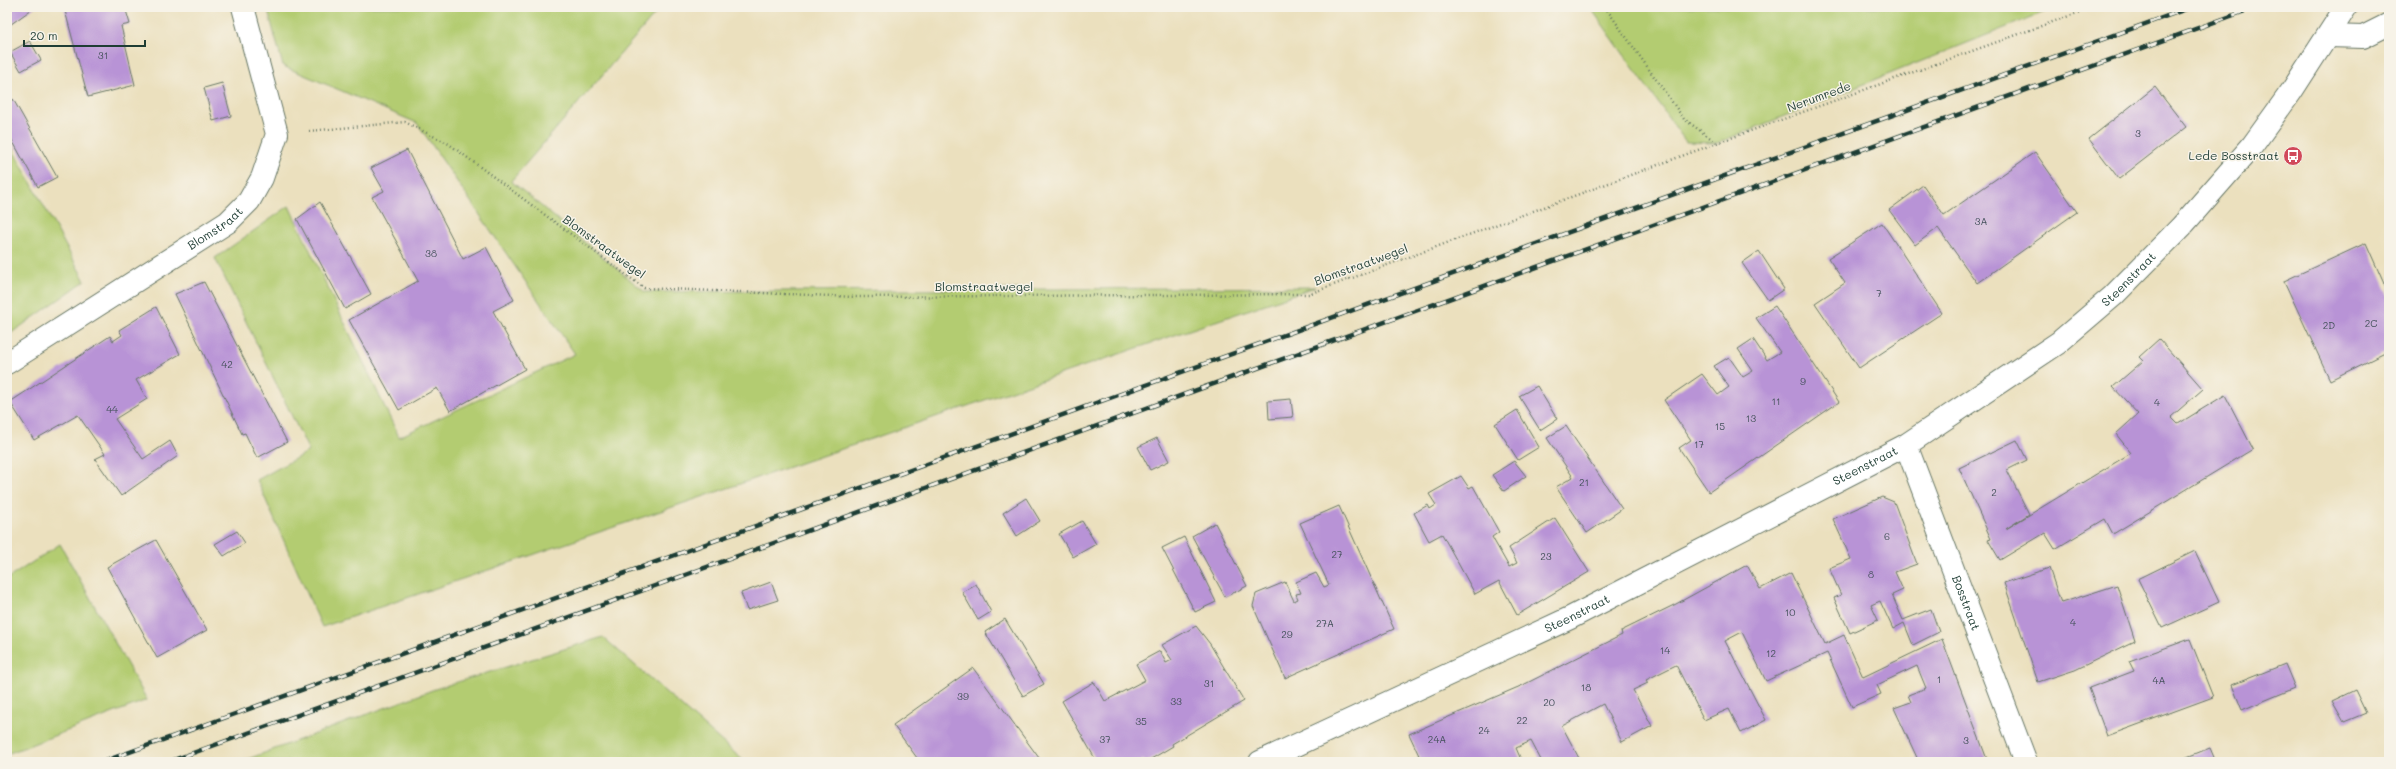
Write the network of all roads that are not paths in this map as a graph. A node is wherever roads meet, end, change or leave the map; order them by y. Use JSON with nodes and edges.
{"nodes":[{"id":1,"x":243,"y":7,"type":"edge"},
{"id":2,"x":2346,"y":7,"type":"edge"},
{"id":3,"x":2389,"y":24,"type":"edge"},
{"id":4,"x":2328,"y":36,"type":"junction"},
{"id":5,"x":7,"y":363,"type":"edge"},
{"id":6,"x":1906,"y":445,"type":"junction"},
{"id":7,"x":1260,"y":762,"type":"edge"},
{"id":8,"x":2026,"y":762,"type":"edge"}],
"edges":[{"from":1,"to":5,"type":"street","name":"Blomstraat"},
{"from":2,"to":4,"type":"street","name":"Steenstraat"},
{"from":3,"to":4,"type":"street"},
{"from":4,"to":6,"type":"street","name":"Steenstraat"},
{"from":6,"to":7,"type":"street","name":"Steenstraat"},
{"from":6,"to":8,"type":"street","name":"Bosstraat"}]}
